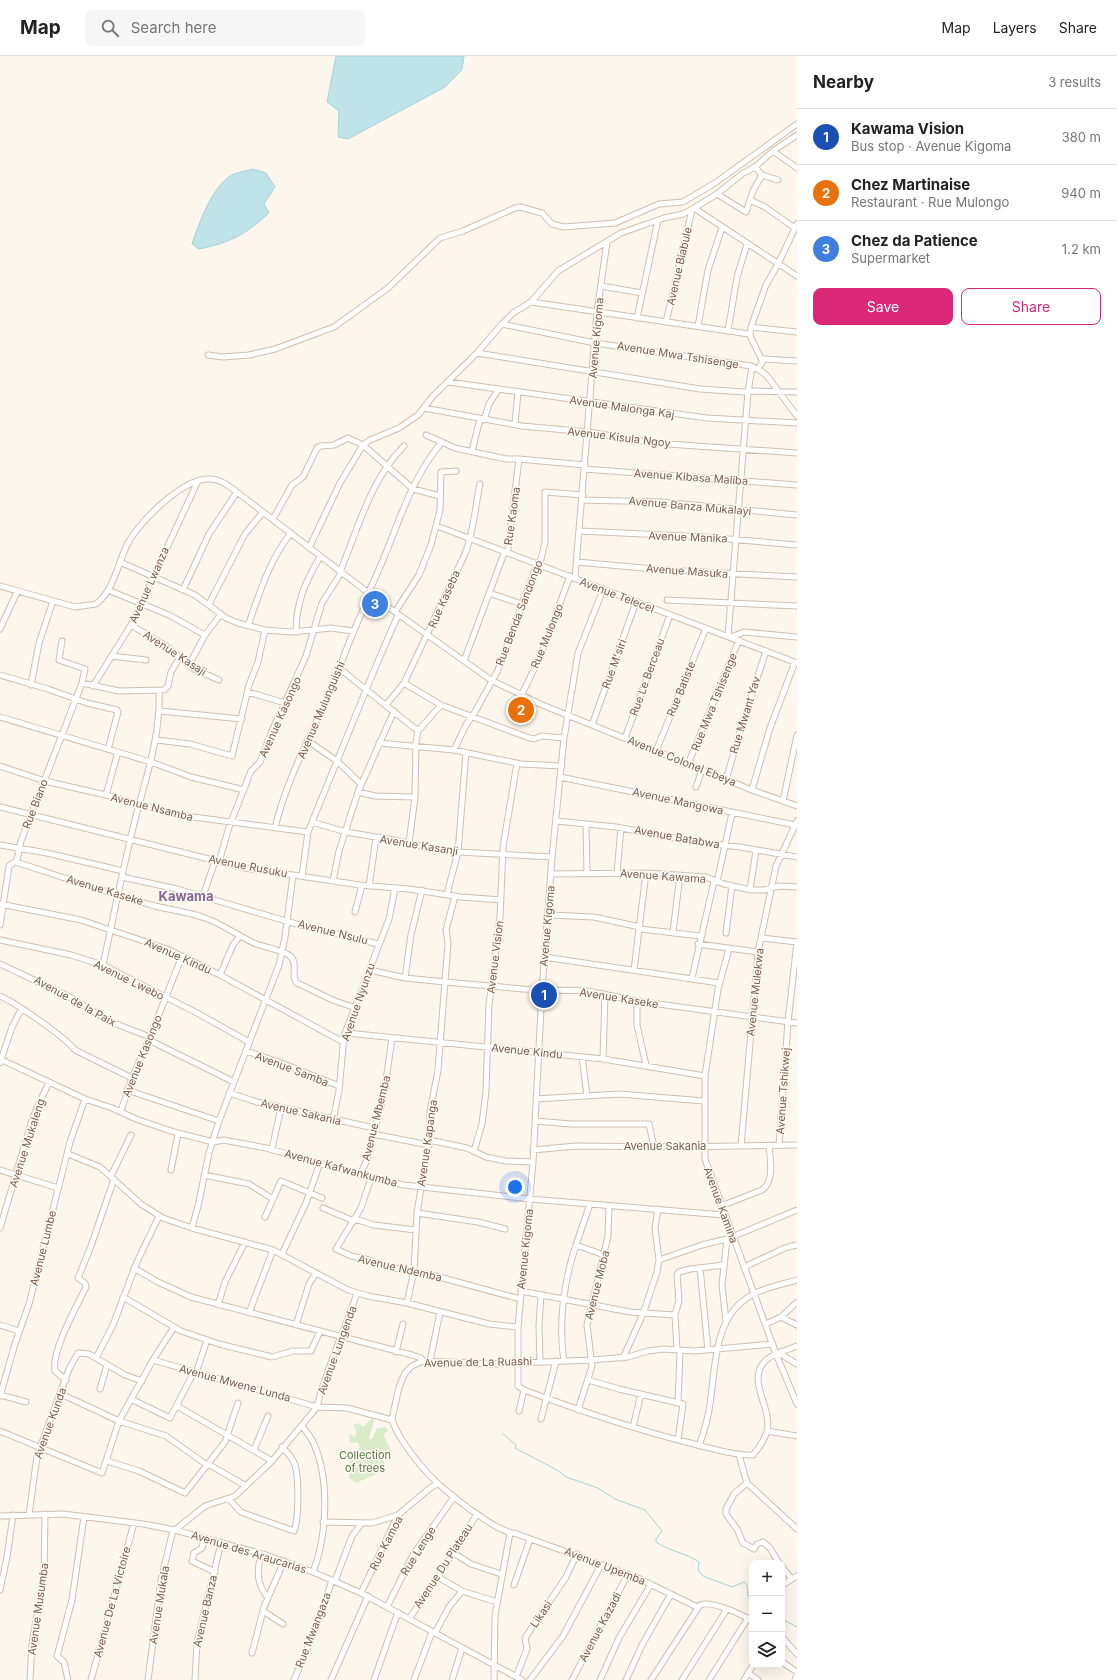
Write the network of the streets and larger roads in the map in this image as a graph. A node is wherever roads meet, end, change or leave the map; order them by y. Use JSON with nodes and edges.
{"nodes":[{"id":1,"x":797,"y":124,"type":"edge"},
{"id":2,"x":797,"y":134,"type":"edge"},
{"id":3,"x":773,"y":151,"type":"junction"},
{"id":4,"x":755,"y":167,"type":"junction"},
{"id":5,"x":797,"y":168,"type":"edge"},
{"id":6,"x":762,"y":175,"type":"junction"},
{"id":7,"x":778,"y":180,"type":"dead end"},
{"id":8,"x":717,"y":194,"type":"junction"},
{"id":9,"x":750,"y":200,"type":"junction"},
{"id":10,"x":693,"y":209,"type":"junction"},
{"id":11,"x":658,"y":220,"type":"junction"},
{"id":12,"x":796,"y":226,"type":"edge"},
{"id":13,"x":722,"y":228,"type":"junction"},
{"id":14,"x":607,"y":242,"type":"junction"},
{"id":15,"x":747,"y":244,"type":"junction"},
{"id":16,"x":778,"y":264,"type":"junction"},
{"id":17,"x":797,"y":275,"type":"edge"},
{"id":18,"x":601,"y":286,"type":"junction"},
{"id":19,"x":642,"y":293,"type":"junction"},
{"id":20,"x":530,"y":302,"type":"junction"},
{"id":21,"x":597,"y":312,"type":"junction"},
{"id":22,"x":637,"y":318,"type":"junction"},
{"id":23,"x":666,"y":322,"type":"junction"},
{"id":24,"x":502,"y":324,"type":"junction"},
{"id":25,"x":698,"y":326,"type":"junction"},
{"id":26,"x":751,"y":326,"type":"junction"},
{"id":27,"x":728,"y":331,"type":"junction"},
{"id":28,"x":797,"y":332,"type":"edge"},
{"id":29,"x":749,"y":334,"type":"junction"},
{"id":30,"x":595,"y":343,"type":"junction"},
{"id":31,"x":477,"y":354,"type":"junction"},
{"id":32,"x":208,"y":355,"type":"dead end"},
{"id":33,"x":762,"y":360,"type":"junction"},
{"id":34,"x":797,"y":361,"type":"edge"},
{"id":35,"x":752,"y":367,"type":"junction"},
{"id":36,"x":758,"y":369,"type":"junction"},
{"id":37,"x":593,"y":373,"type":"junction"},
{"id":38,"x":448,"y":382,"type":"junction"},
{"id":39,"x":498,"y":390,"type":"junction"},
{"id":40,"x":518,"y":392,"type":"junction"},
{"id":41,"x":748,"y":392,"type":"junction"},
{"id":42,"x":780,"y":392,"type":"junction"},
{"id":43,"x":797,"y":392,"type":"edge"},
{"id":44,"x":590,"y":403,"type":"junction"},
{"id":45,"x":424,"y":408,"type":"junction"},
{"id":46,"x":797,"y":416,"type":"edge"},
{"id":47,"x":482,"y":419,"type":"junction"},
{"id":48,"x":746,"y":420,"type":"junction"},
{"id":49,"x":797,"y":423,"type":"edge"},
{"id":50,"x":515,"y":424,"type":"junction"},
{"id":51,"x":588,"y":432,"type":"junction"},
{"id":52,"x":426,"y":435,"type":"dead end"},
{"id":53,"x":442,"y":442,"type":"junction"},
{"id":54,"x":362,"y":445,"type":"junction"},
{"id":55,"x":404,"y":446,"type":"dead end"},
{"id":56,"x":744,"y":450,"type":"junction"},
{"id":57,"x":472,"y":451,"type":"junction"},
{"id":58,"x":797,"y":453,"type":"edge"},
{"id":59,"x":519,"y":459,"type":"junction"},
{"id":60,"x":386,"y":466,"type":"junction"},
{"id":61,"x":584,"y":467,"type":"junction"},
{"id":62,"x":456,"y":471,"type":"dead end"},
{"id":63,"x":198,"y":480,"type":"junction"},
{"id":64,"x":742,"y":480,"type":"junction"},
{"id":65,"x":480,"y":484,"type":"dead end"},
{"id":66,"x":797,"y":485,"type":"edge"},
{"id":67,"x":413,"y":489,"type":"junction"},
{"id":68,"x":547,"y":491,"type":"joint"},
{"id":69,"x":237,"y":492,"type":"junction"},
{"id":70,"x":440,"y":496,"type":"junction"},
{"id":71,"x":583,"y":498,"type":"junction"},
{"id":72,"x":739,"y":510,"type":"junction"},
{"id":73,"x":263,"y":512,"type":"junction"},
{"id":74,"x":797,"y":515,"type":"edge"},
{"id":75,"x":273,"y":519,"type":"junction"},
{"id":76,"x":437,"y":526,"type":"junction"},
{"id":77,"x":580,"y":532,"type":"junction"},
{"id":78,"x":290,"y":534,"type":"junction"},
{"id":79,"x":471,"y":537,"type":"junction"},
{"id":80,"x":736,"y":539,"type":"junction"},
{"id":81,"x":797,"y":545,"type":"edge"},
{"id":82,"x":309,"y":548,"type":"junction"},
{"id":83,"x":506,"y":552,"type":"junction"},
{"id":84,"x":320,"y":557,"type":"junction"},
{"id":85,"x":120,"y":562,"type":"junction"},
{"id":86,"x":577,"y":562,"type":"junction"},
{"id":87,"x":538,"y":564,"type":"junction"},
{"id":88,"x":341,"y":573,"type":"junction"},
{"id":89,"x":733,"y":574,"type":"junction"},
{"id":90,"x":152,"y":577,"type":"junction"},
{"id":91,"x":573,"y":577,"type":"junction"},
{"id":92,"x":797,"y":577,"type":"edge"},
{"id":93,"x":0,"y":586,"type":"edge"},
{"id":94,"x":108,"y":590,"type":"junction"},
{"id":95,"x":183,"y":590,"type":"junction"},
{"id":96,"x":603,"y":590,"type":"junction"},
{"id":97,"x":17,"y":592,"type":"junction"},
{"id":98,"x":490,"y":593,"type":"junction"},
{"id":99,"x":369,"y":594,"type":"junction"},
{"id":100,"x":667,"y":600,"type":"dead end"},
{"id":101,"x":53,"y":601,"type":"junction"},
{"id":102,"x":141,"y":602,"type":"junction"},
{"id":103,"x":636,"y":602,"type":"junction"},
{"id":104,"x":209,"y":604,"type":"junction"},
{"id":105,"x":522,"y":604,"type":"junction"},
{"id":106,"x":730,"y":604,"type":"junction"},
{"id":107,"x":797,"y":606,"type":"edge"},
{"id":108,"x":221,"y":614,"type":"junction"},
{"id":109,"x":397,"y":614,"type":"junction"},
{"id":110,"x":670,"y":615,"type":"junction"},
{"id":111,"x":131,"y":625,"type":"junction"},
{"id":112,"x":248,"y":626,"type":"junction"},
{"id":113,"x":706,"y":628,"type":"junction"},
{"id":114,"x":0,"y":629,"type":"edge"},
{"id":115,"x":265,"y":630,"type":"junction"},
{"id":116,"x":314,"y":631,"type":"junction"},
{"id":117,"x":353,"y":631,"type":"junction"},
{"id":118,"x":296,"y":632,"type":"junction"},
{"id":119,"x":205,"y":635,"type":"junction"},
{"id":120,"x":428,"y":635,"type":"junction"},
{"id":121,"x":730,"y":637,"type":"junction"},
{"id":122,"x":797,"y":637,"type":"edge"},
{"id":123,"x":739,"y":640,"type":"junction"},
{"id":124,"x":62,"y":641,"type":"dead end"},
{"id":125,"x":766,"y":651,"type":"junction"},
{"id":126,"x":111,"y":656,"type":"junction"},
{"id":127,"x":180,"y":657,"type":"junction"},
{"id":128,"x":146,"y":660,"type":"dead end"},
{"id":129,"x":464,"y":661,"type":"junction"},
{"id":130,"x":796,"y":662,"type":"edge"},
{"id":131,"x":189,"y":664,"type":"junction"},
{"id":132,"x":339,"y":668,"type":"junction"},
{"id":133,"x":0,"y":675,"type":"edge"},
{"id":134,"x":219,"y":680,"type":"dead end"},
{"id":135,"x":491,"y":680,"type":"junction"},
{"id":136,"x":82,"y":683,"type":"junction"},
{"id":137,"x":404,"y":683,"type":"junction"},
{"id":138,"x":31,"y":685,"type":"junction"},
{"id":139,"x":93,"y":686,"type":"junction"},
{"id":140,"x":367,"y":689,"type":"junction"},
{"id":141,"x":159,"y":691,"type":"junction"},
{"id":142,"x":248,"y":692,"type":"junction"},
{"id":143,"x":521,"y":696,"type":"junction"},
{"id":144,"x":76,"y":699,"type":"junction"},
{"id":145,"x":285,"y":703,"type":"junction"},
{"id":146,"x":386,"y":705,"type":"junction"},
{"id":147,"x":441,"y":705,"type":"junction"},
{"id":148,"x":160,"y":711,"type":"junction"},
{"id":149,"x":394,"y":711,"type":"junction"},
{"id":150,"x":567,"y":715,"type":"junction"},
{"id":151,"x":471,"y":716,"type":"junction"},
{"id":152,"x":0,"y":717,"type":"edge"},
{"id":153,"x":242,"y":719,"type":"junction"},
{"id":154,"x":592,"y":725,"type":"junction"},
{"id":155,"x":418,"y":732,"type":"junction"},
{"id":156,"x":61,"y":735,"type":"junction"},
{"id":157,"x":797,"y":735,"type":"edge"},
{"id":158,"x":564,"y":738,"type":"junction"},
{"id":159,"x":625,"y":738,"type":"junction"},
{"id":160,"x":157,"y":740,"type":"junction"},
{"id":161,"x":308,"y":741,"type":"junction"},
{"id":162,"x":379,"y":743,"type":"junction"},
{"id":163,"x":416,"y":746,"type":"junction"},
{"id":164,"x":108,"y":749,"type":"junction"},
{"id":165,"x":454,"y":750,"type":"junction"},
{"id":166,"x":656,"y":751,"type":"junction"},
{"id":167,"x":118,"y":752,"type":"junction"},
{"id":168,"x":466,"y":753,"type":"junction"},
{"id":169,"x":337,"y":761,"type":"junction"},
{"id":170,"x":152,"y":762,"type":"junction"},
{"id":171,"x":517,"y":763,"type":"junction"},
{"id":172,"x":688,"y":764,"type":"junction"},
{"id":173,"x":0,"y":766,"type":"edge"},
{"id":174,"x":562,"y":766,"type":"junction"},
{"id":175,"x":702,"y":770,"type":"junction"},
{"id":176,"x":560,"y":777,"type":"junction"},
{"id":177,"x":726,"y":780,"type":"junction"},
{"id":178,"x":44,"y":781,"type":"junction"},
{"id":179,"x":361,"y":784,"type":"junction"},
{"id":180,"x":696,"y":787,"type":"dead end"},
{"id":181,"x":244,"y":790,"type":"junction"},
{"id":182,"x":752,"y":790,"type":"junction"},
{"id":183,"x":358,"y":792,"type":"junction"},
{"id":184,"x":106,"y":795,"type":"junction"},
{"id":185,"x":415,"y":797,"type":"junction"},
{"id":186,"x":783,"y":801,"type":"junction"},
{"id":187,"x":139,"y":805,"type":"junction"},
{"id":188,"x":797,"y":806,"type":"edge"},
{"id":189,"x":0,"y":807,"type":"edge"},
{"id":190,"x":732,"y":813,"type":"junction"},
{"id":191,"x":30,"y":816,"type":"junction"},
{"id":192,"x":556,"y":821,"type":"junction"},
{"id":193,"x":312,"y":822,"type":"junction"},
{"id":194,"x":231,"y":823,"type":"junction"},
{"id":195,"x":796,"y":823,"type":"edge"},
{"id":196,"x":586,"y":824,"type":"junction"},
{"id":197,"x":275,"y":828,"type":"junction"},
{"id":198,"x":621,"y":828,"type":"junction"},
{"id":199,"x":308,"y":832,"type":"junction"},
{"id":200,"x":346,"y":832,"type":"junction"},
{"id":201,"x":376,"y":838,"type":"junction"},
{"id":202,"x":130,"y":840,"type":"junction"},
{"id":203,"x":409,"y":843,"type":"junction"},
{"id":204,"x":0,"y":845,"type":"edge"},
{"id":205,"x":726,"y":846,"type":"junction"},
{"id":206,"x":19,"y":849,"type":"junction"},
{"id":207,"x":756,"y":850,"type":"junction"},
{"id":208,"x":458,"y":852,"type":"junction"},
{"id":209,"x":780,"y":854,"type":"junction"},
{"id":210,"x":502,"y":855,"type":"junction"},
{"id":211,"x":552,"y":857,"type":"junction"},
{"id":212,"x":797,"y":857,"type":"edge"},
{"id":213,"x":217,"y":861,"type":"junction"},
{"id":214,"x":16,"y":862,"type":"junction"},
{"id":215,"x":123,"y":870,"type":"junction"},
{"id":216,"x":587,"y":873,"type":"junction"},
{"id":217,"x":617,"y":873,"type":"junction"},
{"id":218,"x":646,"y":873,"type":"junction"},
{"id":219,"x":551,"y":874,"type":"junction"},
{"id":220,"x":293,"y":875,"type":"junction"},
{"id":221,"x":680,"y":875,"type":"junction"},
{"id":222,"x":302,"y":876,"type":"junction"},
{"id":223,"x":122,"y":877,"type":"junction"},
{"id":224,"x":334,"y":881,"type":"junction"},
{"id":225,"x":716,"y":882,"type":"junction"},
{"id":226,"x":362,"y":886,"type":"junction"},
{"id":227,"x":369,"y":886,"type":"junction"},
{"id":228,"x":732,"y":886,"type":"junction"},
{"id":229,"x":797,"y":887,"type":"edge"},
{"id":230,"x":395,"y":888,"type":"junction"},
{"id":231,"x":772,"y":888,"type":"junction"},
{"id":232,"x":422,"y":890,"type":"junction"},
{"id":233,"x":750,"y":890,"type":"junction"},
{"id":234,"x":447,"y":894,"type":"junction"},
{"id":235,"x":119,"y":895,"type":"junction"},
{"id":236,"x":202,"y":896,"type":"junction"},
{"id":237,"x":455,"y":896,"type":"junction"},
{"id":238,"x":501,"y":900,"type":"junction"},
{"id":239,"x":2,"y":905,"type":"edge"},
{"id":240,"x":355,"y":912,"type":"dead end"},
{"id":241,"x":548,"y":915,"type":"junction"},
{"id":242,"x":288,"y":921,"type":"junction"},
{"id":243,"x":0,"y":925,"type":"edge"},
{"id":244,"x":640,"y":928,"type":"junction"},
{"id":245,"x":111,"y":929,"type":"junction"},
{"id":246,"x":673,"y":932,"type":"junction"},
{"id":247,"x":726,"y":933,"type":"dead end"},
{"id":248,"x":240,"y":936,"type":"junction"},
{"id":249,"x":700,"y":936,"type":"junction"},
{"id":250,"x":762,"y":938,"type":"junction"},
{"id":251,"x":0,"y":940,"type":"edge"},
{"id":252,"x":797,"y":942,"type":"edge"},
{"id":253,"x":378,"y":944,"type":"junction"},
{"id":254,"x":698,"y":944,"type":"junction"},
{"id":255,"x":729,"y":949,"type":"junction"},
{"id":256,"x":758,"y":952,"type":"junction"},
{"id":257,"x":282,"y":953,"type":"junction"},
{"id":258,"x":182,"y":956,"type":"junction"},
{"id":259,"x":544,"y":957,"type":"junction"},
{"id":260,"x":0,"y":964,"type":"edge"},
{"id":261,"x":103,"y":964,"type":"junction"},
{"id":262,"x":370,"y":970,"type":"junction"},
{"id":263,"x":634,"y":970,"type":"junction"},
{"id":264,"x":220,"y":975,"type":"junction"},
{"id":265,"x":405,"y":978,"type":"junction"},
{"id":266,"x":692,"y":978,"type":"junction"},
{"id":267,"x":445,"y":982,"type":"junction"},
{"id":268,"x":720,"y":983,"type":"junction"},
{"id":269,"x":491,"y":986,"type":"junction"},
{"id":270,"x":542,"y":990,"type":"junction"},
{"id":271,"x":605,"y":994,"type":"junction"},
{"id":272,"x":0,"y":996,"type":"edge"},
{"id":273,"x":165,"y":997,"type":"junction"},
{"id":274,"x":266,"y":999,"type":"junction"},
{"id":275,"x":637,"y":1001,"type":"junction"},
{"id":276,"x":356,"y":1008,"type":"junction"},
{"id":277,"x":21,"y":1010,"type":"junction"},
{"id":278,"x":714,"y":1012,"type":"junction"},
{"id":279,"x":752,"y":1018,"type":"junction"},
{"id":280,"x":788,"y":1022,"type":"junction"},
{"id":281,"x":797,"y":1023,"type":"edge"},
{"id":282,"x":347,"y":1033,"type":"junction"},
{"id":283,"x":392,"y":1038,"type":"junction"},
{"id":284,"x":149,"y":1039,"type":"junction"},
{"id":285,"x":249,"y":1042,"type":"junction"},
{"id":286,"x":343,"y":1042,"type":"junction"},
{"id":287,"x":440,"y":1043,"type":"junction"},
{"id":288,"x":487,"y":1047,"type":"junction"},
{"id":289,"x":246,"y":1051,"type":"junction"},
{"id":290,"x":539,"y":1051,"type":"junction"},
{"id":291,"x":582,"y":1057,"type":"junction"},
{"id":292,"x":603,"y":1059,"type":"junction"},
{"id":293,"x":0,"y":1060,"type":"edge"},
{"id":294,"x":646,"y":1065,"type":"junction"},
{"id":295,"x":706,"y":1076,"type":"junction"},
{"id":296,"x":132,"y":1078,"type":"junction"},
{"id":297,"x":49,"y":1082,"type":"junction"},
{"id":298,"x":234,"y":1082,"type":"junction"},
{"id":299,"x":339,"y":1086,"type":"junction"},
{"id":300,"x":128,"y":1090,"type":"junction"},
{"id":301,"x":230,"y":1093,"type":"junction"},
{"id":302,"x":587,"y":1096,"type":"junction"},
{"id":303,"x":84,"y":1099,"type":"junction"},
{"id":304,"x":536,"y":1099,"type":"junction"},
{"id":305,"x":704,"y":1101,"type":"junction"},
{"id":306,"x":281,"y":1108,"type":"junction"},
{"id":307,"x":121,"y":1111,"type":"junction"},
{"id":308,"x":333,"y":1120,"type":"junction"},
{"id":309,"x":219,"y":1121,"type":"junction"},
{"id":310,"x":535,"y":1121,"type":"junction"},
{"id":311,"x":374,"y":1128,"type":"junction"},
{"id":312,"x":178,"y":1134,"type":"junction"},
{"id":313,"x":373,"y":1134,"type":"junction"},
{"id":314,"x":131,"y":1135,"type":"dead end"},
{"id":315,"x":213,"y":1142,"type":"junction"},
{"id":316,"x":429,"y":1142,"type":"junction"},
{"id":317,"x":769,"y":1145,"type":"junction"},
{"id":318,"x":779,"y":1145,"type":"junction"},
{"id":319,"x":797,"y":1145,"type":"edge"},
{"id":320,"x":704,"y":1146,"type":"junction"},
{"id":321,"x":741,"y":1146,"type":"junction"},
{"id":322,"x":654,"y":1147,"type":"junction"},
{"id":323,"x":272,"y":1150,"type":"junction"},
{"id":324,"x":533,"y":1150,"type":"junction"},
{"id":325,"x":474,"y":1151,"type":"junction"},
{"id":326,"x":68,"y":1154,"type":"junction"},
{"id":327,"x":533,"y":1162,"type":"junction"},
{"id":328,"x":320,"y":1163,"type":"junction"},
{"id":329,"x":0,"y":1170,"type":"edge"},
{"id":330,"x":172,"y":1170,"type":"dead end"},
{"id":331,"x":17,"y":1175,"type":"junction"},
{"id":332,"x":204,"y":1175,"type":"junction"},
{"id":333,"x":360,"y":1175,"type":"junction"},
{"id":334,"x":112,"y":1177,"type":"junction"},
{"id":335,"x":371,"y":1178,"type":"junction"},
{"id":336,"x":421,"y":1187,"type":"junction"},
{"id":337,"x":58,"y":1188,"type":"junction"},
{"id":338,"x":310,"y":1194,"type":"junction"},
{"id":339,"x":322,"y":1198,"type":"dead end"},
{"id":340,"x":273,"y":1199,"type":"junction"},
{"id":341,"x":530,"y":1199,"type":"junction"},
{"id":342,"x":590,"y":1204,"type":"junction"},
{"id":343,"x":609,"y":1206,"type":"junction"},
{"id":344,"x":721,"y":1206,"type":"junction"},
{"id":345,"x":323,"y":1208,"type":"dead end"},
{"id":346,"x":658,"y":1209,"type":"junction"},
{"id":347,"x":797,"y":1210,"type":"edge"},
{"id":348,"x":418,"y":1213,"type":"junction"},
{"id":349,"x":724,"y":1215,"type":"junction"},
{"id":350,"x":159,"y":1216,"type":"junction"},
{"id":351,"x":265,"y":1217,"type":"dead end"},
{"id":352,"x":354,"y":1220,"type":"junction"},
{"id":353,"x":0,"y":1228,"type":"edge"},
{"id":354,"x":192,"y":1228,"type":"junction"},
{"id":355,"x":505,"y":1229,"type":"dead end"},
{"id":356,"x":416,"y":1230,"type":"junction"},
{"id":357,"x":732,"y":1237,"type":"junction"},
{"id":358,"x":727,"y":1239,"type":"junction"},
{"id":359,"x":245,"y":1242,"type":"junction"},
{"id":360,"x":576,"y":1245,"type":"junction"},
{"id":361,"x":797,"y":1245,"type":"edge"},
{"id":362,"x":273,"y":1250,"type":"junction"},
{"id":363,"x":282,"y":1254,"type":"junction"},
{"id":364,"x":604,"y":1255,"type":"junction"},
{"id":365,"x":659,"y":1260,"type":"junction"},
{"id":366,"x":724,"y":1266,"type":"junction"},
{"id":367,"x":744,"y":1267,"type":"junction"},
{"id":368,"x":134,"y":1268,"type":"junction"},
{"id":369,"x":700,"y":1268,"type":"junction"},
{"id":370,"x":414,"y":1271,"type":"junction"},
{"id":371,"x":316,"y":1273,"type":"junction"},
{"id":372,"x":797,"y":1280,"type":"edge"},
{"id":373,"x":521,"y":1291,"type":"junction"},
{"id":374,"x":357,"y":1293,"type":"junction"},
{"id":375,"x":541,"y":1295,"type":"junction"},
{"id":376,"x":755,"y":1295,"type":"junction"},
{"id":377,"x":123,"y":1297,"type":"junction"},
{"id":378,"x":520,"y":1299,"type":"junction"},
{"id":379,"x":565,"y":1299,"type":"junction"},
{"id":380,"x":797,"y":1302,"type":"edge"},
{"id":381,"x":407,"y":1303,"type":"junction"},
{"id":382,"x":218,"y":1305,"type":"junction"},
{"id":383,"x":591,"y":1305,"type":"junction"},
{"id":384,"x":440,"y":1312,"type":"junction"},
{"id":385,"x":249,"y":1313,"type":"junction"},
{"id":386,"x":643,"y":1314,"type":"junction"},
{"id":387,"x":675,"y":1315,"type":"junction"},
{"id":388,"x":781,"y":1317,"type":"junction"},
{"id":389,"x":726,"y":1322,"type":"junction"},
{"id":390,"x":403,"y":1324,"type":"dead end"},
{"id":391,"x":766,"y":1324,"type":"junction"},
{"id":392,"x":0,"y":1325,"type":"edge"},
{"id":393,"x":296,"y":1325,"type":"junction"},
{"id":394,"x":797,"y":1325,"type":"edge"},
{"id":395,"x":174,"y":1327,"type":"junction"},
{"id":396,"x":518,"y":1327,"type":"junction"},
{"id":397,"x":19,"y":1331,"type":"junction"},
{"id":398,"x":320,"y":1331,"type":"junction"},
{"id":399,"x":342,"y":1336,"type":"junction"},
{"id":400,"x":207,"y":1340,"type":"junction"},
{"id":401,"x":773,"y":1344,"type":"junction"},
{"id":402,"x":797,"y":1346,"type":"edge"},
{"id":403,"x":718,"y":1349,"type":"junction"},
{"id":404,"x":678,"y":1350,"type":"junction"},
{"id":405,"x":708,"y":1350,"type":"junction"},
{"id":406,"x":396,"y":1352,"type":"junction"},
{"id":407,"x":777,"y":1354,"type":"junction"},
{"id":408,"x":96,"y":1358,"type":"junction"},
{"id":409,"x":623,"y":1358,"type":"junction"},
{"id":410,"x":153,"y":1360,"type":"junction"},
{"id":411,"x":564,"y":1360,"type":"junction"},
{"id":412,"x":591,"y":1360,"type":"junction"},
{"id":413,"x":423,"y":1361,"type":"junction"},
{"id":414,"x":430,"y":1361,"type":"junction"},
{"id":415,"x":556,"y":1361,"type":"junction"},
{"id":416,"x":540,"y":1362,"type":"junction"},
{"id":417,"x":517,"y":1363,"type":"junction"},
{"id":418,"x":107,"y":1364,"type":"junction"},
{"id":419,"x":797,"y":1364,"type":"edge"},
{"id":420,"x":195,"y":1372,"type":"junction"},
{"id":421,"x":66,"y":1380,"type":"junction"},
{"id":422,"x":588,"y":1380,"type":"junction"},
{"id":423,"x":142,"y":1381,"type":"junction"},
{"id":424,"x":100,"y":1389,"type":"dead end"},
{"id":425,"x":524,"y":1390,"type":"junction"},
{"id":426,"x":61,"y":1394,"type":"junction"},
{"id":427,"x":642,"y":1394,"type":"junction"},
{"id":428,"x":0,"y":1395,"type":"edge"},
{"id":429,"x":547,"y":1398,"type":"junction"},
{"id":430,"x":131,"y":1399,"type":"junction"},
{"id":431,"x":26,"y":1402,"type":"dead end"},
{"id":432,"x":238,"y":1402,"type":"dead end"},
{"id":433,"x":678,"y":1402,"type":"junction"},
{"id":434,"x":797,"y":1404,"type":"edge"},
{"id":435,"x":177,"y":1406,"type":"junction"},
{"id":436,"x":317,"y":1407,"type":"junction"},
{"id":437,"x":578,"y":1410,"type":"junction"},
{"id":438,"x":519,"y":1411,"type":"dead end"},
{"id":439,"x":268,"y":1416,"type":"dead end"},
{"id":440,"x":541,"y":1419,"type":"dead end"},
{"id":441,"x":392,"y":1420,"type":"junction"},
{"id":442,"x":119,"y":1421,"type":"junction"},
{"id":443,"x":302,"y":1426,"type":"junction"},
{"id":444,"x":633,"y":1427,"type":"junction"},
{"id":445,"x":0,"y":1431,"type":"edge"},
{"id":446,"x":767,"y":1431,"type":"junction"},
{"id":447,"x":228,"y":1436,"type":"junction"},
{"id":448,"x":797,"y":1436,"type":"edge"},
{"id":449,"x":678,"y":1440,"type":"junction"},
{"id":450,"x":699,"y":1446,"type":"junction"},
{"id":451,"x":40,"y":1447,"type":"junction"},
{"id":452,"x":282,"y":1447,"type":"junction"},
{"id":453,"x":254,"y":1450,"type":"junction"},
{"id":454,"x":739,"y":1454,"type":"junction"},
{"id":455,"x":107,"y":1461,"type":"junction"},
{"id":456,"x":272,"y":1461,"type":"junction"},
{"id":457,"x":208,"y":1465,"type":"junction"},
{"id":458,"x":747,"y":1483,"type":"junction"},
{"id":459,"x":437,"y":1484,"type":"junction"},
{"id":460,"x":246,"y":1486,"type":"junction"},
{"id":461,"x":454,"y":1497,"type":"junction"},
{"id":462,"x":230,"y":1499,"type":"junction"},
{"id":463,"x":45,"y":1514,"type":"junction"},
{"id":464,"x":477,"y":1514,"type":"junction"},
{"id":465,"x":13,"y":1515,"type":"junction"},
{"id":466,"x":29,"y":1515,"type":"junction"},
{"id":467,"x":0,"y":1516,"type":"edge"},
{"id":468,"x":398,"y":1516,"type":"junction"},
{"id":469,"x":84,"y":1517,"type":"junction"},
{"id":470,"x":323,"y":1522,"type":"junction"},
{"id":471,"x":134,"y":1523,"type":"junction"},
{"id":472,"x":361,"y":1524,"type":"junction"},
{"id":473,"x":797,"y":1529,"type":"edge"},
{"id":474,"x":174,"y":1530,"type":"junction"},
{"id":475,"x":510,"y":1533,"type":"junction"},
{"id":476,"x":530,"y":1538,"type":"junction"},
{"id":477,"x":204,"y":1539,"type":"junction"},
{"id":478,"x":221,"y":1543,"type":"junction"},
{"id":479,"x":452,"y":1552,"type":"junction"},
{"id":480,"x":261,"y":1554,"type":"junction"},
{"id":481,"x":576,"y":1554,"type":"junction"},
{"id":482,"x":778,"y":1560,"type":"edge"},
{"id":483,"x":284,"y":1561,"type":"junction"},
{"id":484,"x":601,"y":1564,"type":"junction"},
{"id":485,"x":785,"y":1571,"type":"edge"},
{"id":486,"x":215,"y":1572,"type":"junction"},
{"id":487,"x":313,"y":1572,"type":"junction"},
{"id":488,"x":501,"y":1574,"type":"junction"},
{"id":489,"x":628,"y":1574,"type":"junction"},
{"id":490,"x":797,"y":1576,"type":"edge"},
{"id":491,"x":438,"y":1578,"type":"junction"},
{"id":492,"x":792,"y":1579,"type":"junction"},
{"id":493,"x":334,"y":1581,"type":"junction"},
{"id":494,"x":785,"y":1583,"type":"edge"},
{"id":495,"x":651,"y":1584,"type":"junction"},
{"id":496,"x":514,"y":1585,"type":"dead end"},
{"id":497,"x":0,"y":1590,"type":"edge"},
{"id":498,"x":462,"y":1591,"type":"junction"},
{"id":499,"x":361,"y":1593,"type":"junction"},
{"id":500,"x":671,"y":1594,"type":"junction"},
{"id":501,"x":368,"y":1596,"type":"junction"},
{"id":502,"x":268,"y":1598,"type":"junction"},
{"id":503,"x":497,"y":1602,"type":"junction"},
{"id":504,"x":387,"y":1607,"type":"junction"},
{"id":505,"x":697,"y":1607,"type":"junction"},
{"id":506,"x":726,"y":1609,"type":"junction"},
{"id":507,"x":263,"y":1611,"type":"junction"},
{"id":508,"x":398,"y":1612,"type":"junction"},
{"id":509,"x":409,"y":1619,"type":"junction"},
{"id":510,"x":749,"y":1619,"type":"edge"},
{"id":511,"x":749,"y":1620,"type":"edge"},
{"id":512,"x":283,"y":1624,"type":"dead end"},
{"id":513,"x":433,"y":1633,"type":"junction"},
{"id":514,"x":785,"y":1640,"type":"edge"},
{"id":515,"x":462,"y":1648,"type":"junction"},
{"id":516,"x":252,"y":1653,"type":"dead end"},
{"id":517,"x":797,"y":1654,"type":"edge"},
{"id":518,"x":785,"y":1664,"type":"edge"},
{"id":519,"x":494,"y":1665,"type":"junction"},
{"id":520,"x":751,"y":1668,"type":"edge"},
{"id":521,"x":748,"y":1673,"type":"junction"},
{"id":522,"x":797,"y":1674,"type":"edge"},
{"id":523,"x":516,"y":1677,"type":"junction"},
{"id":524,"x":30,"y":1680,"type":"edge"},
{"id":525,"x":68,"y":1680,"type":"edge"},
{"id":526,"x":91,"y":1680,"type":"edge"},
{"id":527,"x":148,"y":1680,"type":"edge"},
{"id":528,"x":195,"y":1680,"type":"edge"},
{"id":529,"x":294,"y":1680,"type":"edge"},
{"id":530,"x":331,"y":1680,"type":"edge"},
{"id":531,"x":374,"y":1680,"type":"edge"},
{"id":532,"x":414,"y":1680,"type":"edge"},
{"id":533,"x":452,"y":1680,"type":"edge"},
{"id":534,"x":494,"y":1680,"type":"edge"},
{"id":535,"x":522,"y":1680,"type":"edge"},
{"id":536,"x":530,"y":1680,"type":"edge"},
{"id":537,"x":572,"y":1680,"type":"edge"},
{"id":538,"x":600,"y":1680,"type":"edge"},
{"id":539,"x":626,"y":1680,"type":"edge"},
{"id":540,"x":651,"y":1680,"type":"edge"},
{"id":541,"x":682,"y":1680,"type":"edge"},
{"id":542,"x":709,"y":1680,"type":"edge"},
{"id":543,"x":744,"y":1680,"type":"edge"},
{"id":544,"x":758,"y":1680,"type":"edge"},
{"id":545,"x":795,"y":1680,"type":"edge"}],
"edges":[{"from":1,"to":32,"type":"street"},
{"from":2,"to":3,"type":"street"},
{"from":3,"to":4,"type":"street"},
{"from":3,"to":5,"type":"street"},
{"from":4,"to":6,"type":"street"},
{"from":4,"to":8,"type":"street"},
{"from":6,"to":7,"type":"street"},
{"from":6,"to":9,"type":"street"},
{"from":8,"to":9,"type":"street"},
{"from":8,"to":10,"type":"street"},
{"from":9,"to":12,"type":"street"},
{"from":10,"to":11,"type":"street"},
{"from":10,"to":13,"type":"street"},
{"from":10,"to":23,"type":"street","name":"Avenue Biabule"},
{"from":11,"to":14,"type":"street"},
{"from":11,"to":19,"type":"street"},
{"from":12,"to":16,"type":"street"},
{"from":13,"to":15,"type":"street"},
{"from":13,"to":25,"type":"street"},
{"from":14,"to":18,"type":"street","name":"Avenue Kigoma"},
{"from":14,"to":20,"type":"street"},
{"from":15,"to":16,"type":"street"},
{"from":15,"to":27,"type":"street"},
{"from":16,"to":17,"type":"street"},
{"from":16,"to":26,"type":"street"},
{"from":18,"to":19,"type":"street"},
{"from":18,"to":21,"type":"street","name":"Avenue Kigoma"},
{"from":19,"to":22,"type":"street"},
{"from":20,"to":21,"type":"street"},
{"from":20,"to":24,"type":"street"},
{"from":21,"to":22,"type":"street"},
{"from":21,"to":30,"type":"street","name":"Avenue Kigoma"},
{"from":22,"to":23,"type":"street"},
{"from":23,"to":25,"type":"street"},
{"from":24,"to":30,"type":"street","name":"Avenue Mwa Tshisenge"},
{"from":24,"to":31,"type":"street"},
{"from":25,"to":27,"type":"street"},
{"from":26,"to":28,"type":"street"},
{"from":26,"to":29,"type":"street"},
{"from":27,"to":29,"type":"street"},
{"from":29,"to":33,"type":"street"},
{"from":30,"to":35,"type":"street","name":"Avenue Mwa Tshisenge"},
{"from":30,"to":37,"type":"street","name":"Avenue Kigoma"},
{"from":31,"to":37,"type":"street"},
{"from":31,"to":38,"type":"street"},
{"from":33,"to":34,"type":"street"},
{"from":33,"to":36,"type":"street"},
{"from":35,"to":36,"type":"street","name":"Avenue Mwa Tshisenge"},
{"from":35,"to":41,"type":"street"},
{"from":36,"to":42,"type":"street","name":"Avenue Mwa Tshisenge"},
{"from":37,"to":41,"type":"street"},
{"from":37,"to":44,"type":"street","name":"Avenue Kigoma"},
{"from":38,"to":39,"type":"street","name":"Avenue Malonga Kaj"},
{"from":38,"to":45,"type":"street"},
{"from":39,"to":40,"type":"street","name":"Avenue Malonga Kaj"},
{"from":39,"to":47,"type":"street"},
{"from":40,"to":44,"type":"street","name":"Avenue Malonga Kaj"},
{"from":40,"to":50,"type":"street"},
{"from":41,"to":42,"type":"street"},
{"from":41,"to":48,"type":"street"},
{"from":42,"to":43,"type":"street"},
{"from":42,"to":46,"type":"street","name":"Avenue Mwa Tshisenge"},
{"from":44,"to":48,"type":"street","name":"Avenue Malonga Kaj"},
{"from":44,"to":51,"type":"street","name":"Avenue Kigoma"},
{"from":45,"to":47,"type":"street","name":"Avenue Kisula Ngoy"},
{"from":45,"to":54,"type":"street"},
{"from":47,"to":50,"type":"street","name":"Avenue Kisula Ngoy"},
{"from":47,"to":57,"type":"street"},
{"from":48,"to":49,"type":"street","name":"Avenue Malonga Kaj"},
{"from":48,"to":56,"type":"street"},
{"from":50,"to":51,"type":"street","name":"Avenue Kisula Ngoy"},
{"from":51,"to":56,"type":"street","name":"Avenue Kisula Ngoy"},
{"from":51,"to":61,"type":"street","name":"Avenue Kigoma"},
{"from":52,"to":53,"type":"street"},
{"from":53,"to":57,"type":"street"},
{"from":53,"to":67,"type":"street","name":"Avenue Mulunguishi"},
{"from":54,"to":60,"type":"street"},
{"from":54,"to":75,"type":"street"},
{"from":54,"to":82,"type":"street"},
{"from":55,"to":60,"type":"street","name":"Avenue Kasongo"},
{"from":56,"to":58,"type":"street","name":"Avenue Kisula Ngoy"},
{"from":56,"to":64,"type":"street"},
{"from":57,"to":59,"type":"street"},
{"from":59,"to":61,"type":"street","name":"Avenue Kibasa Maliba"},
{"from":59,"to":83,"type":"street","name":"Rue Kaoma"},
{"from":60,"to":67,"type":"street"},
{"from":60,"to":88,"type":"street","name":"Avenue Kasongo"},
{"from":61,"to":64,"type":"street","name":"Avenue Kibasa Maliba"},
{"from":61,"to":71,"type":"street","name":"Avenue Kigoma"},
{"from":62,"to":70,"type":"street"},
{"from":63,"to":69,"type":"street","name":"Avenue Colonel Ebeya"},
{"from":63,"to":85,"type":"street"},
{"from":63,"to":90,"type":"street","name":"Avenue Lwanza"},
{"from":64,"to":66,"type":"street","name":"Avenue Kibasa Maliba"},
{"from":64,"to":72,"type":"street"},
{"from":65,"to":79,"type":"street","name":"Rue Kaseba"},
{"from":67,"to":70,"type":"street"},
{"from":67,"to":99,"type":"street","name":"Avenue Mulunguishi"},
{"from":68,"to":71,"type":"street","name":"Avenue Banza Mukalayi"},
{"from":68,"to":87,"type":"street","name":"Rue Benda Sandongo"},
{"from":69,"to":73,"type":"street","name":"Avenue Colonel Ebeya"},
{"from":69,"to":95,"type":"street"},
{"from":70,"to":76,"type":"street"},
{"from":71,"to":72,"type":"street","name":"Avenue Banza Mukalayi"},
{"from":71,"to":77,"type":"street","name":"Avenue Kigoma"},
{"from":72,"to":74,"type":"street","name":"Avenue Banza Mukalayi"},
{"from":72,"to":80,"type":"street"},
{"from":73,"to":75,"type":"street","name":"Avenue Colonel Ebeya"},
{"from":73,"to":104,"type":"street"},
{"from":75,"to":78,"type":"street","name":"Avenue Colonel Ebeya"},
{"from":76,"to":79,"type":"street","name":"Avenue Telecel"},
{"from":76,"to":109,"type":"street"},
{"from":77,"to":80,"type":"street","name":"Avenue Manika"},
{"from":77,"to":86,"type":"street","name":"Avenue Kigoma"},
{"from":78,"to":82,"type":"street","name":"Avenue Colonel Ebeya"},
{"from":78,"to":112,"type":"street"},
{"from":79,"to":83,"type":"street","name":"Avenue Telecel"},
{"from":79,"to":120,"type":"street","name":"Rue Kaseba"},
{"from":80,"to":81,"type":"street","name":"Avenue Manika"},
{"from":80,"to":89,"type":"street"},
{"from":82,"to":84,"type":"street","name":"Avenue Colonel Ebeya"},
{"from":83,"to":87,"type":"street","name":"Avenue Telecel"},
{"from":83,"to":98,"type":"street","name":"Rue Kaoma"},
{"from":84,"to":88,"type":"street","name":"Avenue Colonel Ebeya"},
{"from":84,"to":118,"type":"street"},
{"from":85,"to":90,"type":"street"},
{"from":85,"to":94,"type":"street"},
{"from":86,"to":89,"type":"street","name":"Avenue Masuka"},
{"from":86,"to":91,"type":"street","name":"Avenue Kigoma"},
{"from":87,"to":91,"type":"street","name":"Avenue Telecel"},
{"from":87,"to":105,"type":"street","name":"Rue Benda Sandongo"},
{"from":88,"to":99,"type":"street","name":"Avenue Colonel Ebeya"},
{"from":88,"to":116,"type":"street","name":"Avenue Kasongo"},
{"from":89,"to":92,"type":"street","name":"Avenue Masuka"},
{"from":89,"to":106,"type":"street"},
{"from":90,"to":95,"type":"street"},
{"from":90,"to":102,"type":"street","name":"Avenue Lwanza"},
{"from":91,"to":96,"type":"street","name":"Avenue Telecel"},
{"from":91,"to":143,"type":"street","name":"Rue Mulongo"},
{"from":93,"to":97,"type":"street"},
{"from":94,"to":101,"type":"street"},
{"from":94,"to":102,"type":"street"},
{"from":95,"to":104,"type":"street"},
{"from":96,"to":103,"type":"street","name":"Avenue Telecel"},
{"from":96,"to":150,"type":"street","name":"Avenue Kigoma"},
{"from":97,"to":101,"type":"street"},
{"from":97,"to":114,"type":"street"},
{"from":98,"to":105,"type":"street"},
{"from":98,"to":129,"type":"street","name":"Rue Kaoma"},
{"from":99,"to":109,"type":"street","name":"Avenue Colonel Ebeya"},
{"from":99,"to":117,"type":"street","name":"Avenue Mulunguishi"},
{"from":100,"to":106,"type":"street"},
{"from":101,"to":138,"type":"street"},
{"from":102,"to":111,"type":"street","name":"Avenue Lwanza"},
{"from":102,"to":119,"type":"street"},
{"from":103,"to":110,"type":"street","name":"Avenue Telecel"},
{"from":103,"to":154,"type":"street","name":"Rue M'siri"},
{"from":104,"to":108,"type":"street"},
{"from":105,"to":135,"type":"street","name":"Rue Benda Sandongo"},
{"from":106,"to":107,"type":"street"},
{"from":106,"to":121,"type":"street"},
{"from":108,"to":112,"type":"street"},
{"from":108,"to":119,"type":"street"},
{"from":109,"to":120,"type":"street","name":"Avenue Colonel Ebeya"},
{"from":109,"to":140,"type":"street"},
{"from":110,"to":113,"type":"street","name":"Avenue Telecel"},
{"from":110,"to":159,"type":"street","name":"Rue Le Berceau"},
{"from":111,"to":126,"type":"street","name":"Avenue Lwanza"},
{"from":111,"to":127,"type":"street","name":"Avenue Kasaji"},
{"from":112,"to":115,"type":"street"},
{"from":113,"to":121,"type":"street","name":"Avenue Telecel"},
{"from":113,"to":166,"type":"street","name":"Rue Batiste"},
{"from":115,"to":118,"type":"street"},
{"from":115,"to":142,"type":"street"},
{"from":116,"to":117,"type":"street"},
{"from":116,"to":118,"type":"street"},
{"from":116,"to":145,"type":"street","name":"Avenue Kasongo"},
{"from":117,"to":132,"type":"street","name":"Avenue Mulunguishi"},
{"from":119,"to":131,"type":"street"},
{"from":120,"to":129,"type":"street","name":"Avenue Colonel Ebeya"},
{"from":120,"to":137,"type":"street","name":"Rue Kaseba"},
{"from":121,"to":122,"type":"street"},
{"from":121,"to":123,"type":"street","name":"Avenue Telecel"},
{"from":123,"to":125,"type":"street","name":"Avenue Telecel"},
{"from":123,"to":172,"type":"street","name":"Rue Mwa Tshisenge"},
{"from":124,"to":136,"type":"street","name":"Rue Biano"},
{"from":125,"to":130,"type":"street","name":"Avenue Telecel"},
{"from":125,"to":177,"type":"street","name":"Rue Mwant Yav"},
{"from":126,"to":128,"type":"street"},
{"from":126,"to":139,"type":"street","name":"Avenue Lwanza"},
{"from":127,"to":131,"type":"street","name":"Avenue Kasaji"},
{"from":127,"to":141,"type":"street"},
{"from":129,"to":135,"type":"street","name":"Avenue Colonel Ebeya"},
{"from":130,"to":182,"type":"street"},
{"from":131,"to":134,"type":"street","name":"Avenue Kasaji"},
{"from":132,"to":140,"type":"street"},
{"from":132,"to":161,"type":"street","name":"Avenue Mulunguishi"},
{"from":133,"to":138,"type":"street"},
{"from":135,"to":143,"type":"street","name":"Avenue Colonel Ebeya"},
{"from":135,"to":151,"type":"street","name":"Rue Benda Sandongo"},
{"from":136,"to":139,"type":"street"},
{"from":136,"to":144,"type":"street","name":"Rue Biano"},
{"from":137,"to":146,"type":"street","name":"Rue Kaseba"},
{"from":137,"to":147,"type":"street"},
{"from":138,"to":144,"type":"street"},
{"from":139,"to":141,"type":"street"},
{"from":140,"to":146,"type":"street"},
{"from":140,"to":169,"type":"street"},
{"from":141,"to":148,"type":"street"},
{"from":142,"to":145,"type":"street"},
{"from":142,"to":153,"type":"street"},
{"from":143,"to":150,"type":"street","name":"Avenue Colonel Ebeya"},
{"from":144,"to":156,"type":"street","name":"Rue Biano"},
{"from":144,"to":164,"type":"street"},
{"from":145,"to":181,"type":"street","name":"Avenue Kasongo"},
{"from":146,"to":149,"type":"street"},
{"from":147,"to":151,"type":"street"},
{"from":147,"to":155,"type":"street"},
{"from":148,"to":153,"type":"street"},
{"from":148,"to":160,"type":"street"},
{"from":149,"to":155,"type":"street"},
{"from":149,"to":162,"type":"street"},
{"from":150,"to":154,"type":"street","name":"Avenue Colonel Ebeya"},
{"from":150,"to":158,"type":"street","name":"Avenue Kigoma"},
{"from":151,"to":158,"type":"street"},
{"from":151,"to":165,"type":"street","name":"Rue Benda Sandongo"},
{"from":152,"to":156,"type":"street"},
{"from":153,"to":160,"type":"street"},
{"from":154,"to":159,"type":"street","name":"Avenue Colonel Ebeya"},
{"from":155,"to":163,"type":"street"},
{"from":156,"to":164,"type":"street"},
{"from":156,"to":178,"type":"street","name":"Rue Biano"},
{"from":157,"to":186,"type":"street"},
{"from":158,"to":174,"type":"street","name":"Avenue Kigoma"},
{"from":159,"to":166,"type":"street","name":"Avenue Colonel Ebeya"},
{"from":160,"to":170,"type":"street"},
{"from":161,"to":169,"type":"street"},
{"from":161,"to":197,"type":"street","name":"Avenue Mulunguishi"},
{"from":162,"to":163,"type":"street"},
{"from":162,"to":179,"type":"street"},
{"from":163,"to":165,"type":"street"},
{"from":163,"to":185,"type":"street"},
{"from":164,"to":167,"type":"street"},
{"from":165,"to":168,"type":"street"},
{"from":166,"to":172,"type":"street","name":"Avenue Colonel Ebeya"},
{"from":167,"to":170,"type":"street"},
{"from":167,"to":184,"type":"street"},
{"from":168,"to":171,"type":"street"},
{"from":168,"to":208,"type":"street"},
{"from":169,"to":179,"type":"street"},
{"from":169,"to":193,"type":"street"},
{"from":170,"to":181,"type":"street"},
{"from":170,"to":187,"type":"street"},
{"from":171,"to":174,"type":"street"},
{"from":171,"to":210,"type":"street","name":"Avenue Vision"},
{"from":172,"to":175,"type":"street","name":"Avenue Colonel Ebeya"},
{"from":173,"to":178,"type":"street","name":"Avenue Nsamba"},
{"from":174,"to":176,"type":"street","name":"Avenue Kigoma"},
{"from":175,"to":177,"type":"street","name":"Avenue Colonel Ebeya"},
{"from":175,"to":180,"type":"street"},
{"from":176,"to":190,"type":"street","name":"Avenue Mangowa"},
{"from":176,"to":192,"type":"street","name":"Avenue Kigoma"},
{"from":177,"to":182,"type":"street","name":"Avenue Colonel Ebeya"},
{"from":178,"to":184,"type":"street","name":"Avenue Nsamba"},
{"from":178,"to":191,"type":"street","name":"Rue Biano"},
{"from":179,"to":183,"type":"street"},
{"from":181,"to":194,"type":"street","name":"Avenue Kasongo"},
{"from":182,"to":186,"type":"street","name":"Avenue Colonel Ebeya"},
{"from":183,"to":185,"type":"street"},
{"from":183,"to":200,"type":"street"},
{"from":184,"to":187,"type":"street","name":"Avenue Nsamba"},
{"from":185,"to":203,"type":"street"},
{"from":186,"to":188,"type":"street","name":"Avenue Colonel Ebeya"},
{"from":187,"to":194,"type":"street","name":"Avenue Nsamba"},
{"from":187,"to":202,"type":"street"},
{"from":189,"to":191,"type":"street","name":"Avenue Rusuku"},
{"from":190,"to":195,"type":"street","name":"Avenue Mangowa"},
{"from":190,"to":205,"type":"street"},
{"from":191,"to":202,"type":"street","name":"Avenue Rusuku"},
{"from":191,"to":206,"type":"street","name":"Rue Biano"},
{"from":192,"to":196,"type":"street","name":"Avenue Batabwa"},
{"from":192,"to":211,"type":"street","name":"Avenue Kigoma"},
{"from":193,"to":199,"type":"street"},
{"from":193,"to":200,"type":"street","name":"Avenue Kasanji"},
{"from":194,"to":197,"type":"street","name":"Avenue Nsamba"},
{"from":194,"to":213,"type":"street","name":"Avenue Kasongo"},
{"from":195,"to":209,"type":"street","name":"Avenue Mulekwa"},
{"from":196,"to":198,"type":"street","name":"Avenue Batabwa"},
{"from":196,"to":216,"type":"street"},
{"from":197,"to":199,"type":"street","name":"Avenue Nsamba"},
{"from":198,"to":205,"type":"street","name":"Avenue Batabwa"},
{"from":198,"to":217,"type":"street"},
{"from":199,"to":222,"type":"street"},
{"from":200,"to":201,"type":"street","name":"Avenue Kasanji"},
{"from":200,"to":224,"type":"street"},
{"from":201,"to":203,"type":"street","name":"Avenue Kasanji"},
{"from":201,"to":227,"type":"street"},
{"from":202,"to":213,"type":"street","name":"Avenue Rusuku"},
{"from":202,"to":215,"type":"street"},
{"from":203,"to":208,"type":"street","name":"Avenue Kasanji"},
{"from":204,"to":206,"type":"street"},
{"from":205,"to":207,"type":"street","name":"Avenue Batabwa"},
{"from":205,"to":225,"type":"street"},
{"from":206,"to":214,"type":"street","name":"Rue Biano"},
{"from":206,"to":215,"type":"street"},
{"from":207,"to":209,"type":"street","name":"Avenue Batabwa"},
{"from":207,"to":233,"type":"street"},
{"from":208,"to":210,"type":"street","name":"Avenue Kasanji"},
{"from":208,"to":234,"type":"street"},
{"from":209,"to":212,"type":"street","name":"Avenue Batabwa"},
{"from":209,"to":231,"type":"street","name":"Avenue Mulekwa"},
{"from":210,"to":211,"type":"street","name":"Avenue Kasanji"},
{"from":210,"to":238,"type":"street","name":"Avenue Vision"},
{"from":211,"to":219,"type":"street","name":"Avenue Kigoma"},
{"from":213,"to":220,"type":"street","name":"Avenue Rusuku"},
{"from":213,"to":236,"type":"street","name":"Avenue Kasongo"},
{"from":214,"to":235,"type":"street","name":"Avenue Kaseke"},
{"from":214,"to":239,"type":"street","name":"Rue Biano"},
{"from":215,"to":223,"type":"street"},
{"from":216,"to":217,"type":"street","name":"Avenue Kawama"},
{"from":216,"to":219,"type":"street","name":"Avenue Kawama"},
{"from":217,"to":218,"type":"street","name":"Avenue Kawama"},
{"from":218,"to":221,"type":"street","name":"Avenue Kawama"},
{"from":218,"to":244,"type":"street"},
{"from":219,"to":241,"type":"street","name":"Avenue Kigoma"},
{"from":220,"to":222,"type":"street","name":"Avenue Rusuku"},
{"from":220,"to":242,"type":"street"},
{"from":221,"to":225,"type":"street","name":"Avenue Kawama"},
{"from":221,"to":246,"type":"street"},
{"from":222,"to":224,"type":"street","name":"Avenue Rusuku"},
{"from":223,"to":235,"type":"street"},
{"from":223,"to":236,"type":"street"},
{"from":224,"to":226,"type":"street","name":"Avenue Rusuku"},
{"from":225,"to":228,"type":"street","name":"Avenue Kawama"},
{"from":225,"to":249,"type":"street"},
{"from":226,"to":227,"type":"street","name":"Avenue Rusuku"},
{"from":226,"to":240,"type":"street"},
{"from":227,"to":230,"type":"street","name":"Avenue Rusuku"},
{"from":228,"to":233,"type":"street","name":"Avenue Kawama"},
{"from":228,"to":247,"type":"street"},
{"from":229,"to":231,"type":"street","name":"Avenue Kawama"},
{"from":230,"to":232,"type":"street","name":"Avenue Rusuku"},
{"from":230,"to":253,"type":"street","name":"Avenue Nyunzu"},
{"from":231,"to":233,"type":"street","name":"Avenue Kawama"},
{"from":231,"to":250,"type":"street","name":"Avenue Mulekwa"},
{"from":232,"to":234,"type":"street","name":"Avenue Rusuku"},
{"from":232,"to":265,"type":"street"},
{"from":234,"to":237,"type":"street","name":"Avenue Rusuku"},
{"from":235,"to":245,"type":"street"},
{"from":235,"to":248,"type":"street","name":"Avenue Kaseke"},
{"from":236,"to":242,"type":"street"},
{"from":237,"to":238,"type":"street","name":"Avenue Rusuku"},
{"from":237,"to":267,"type":"street","name":"Avenue Kapanga"},
{"from":238,"to":269,"type":"street","name":"Avenue Vision"},
{"from":239,"to":243,"type":"street","name":"Rue Biano"},
{"from":239,"to":245,"type":"street","name":"Avenue Kindu"},
{"from":241,"to":244,"type":"street"},
{"from":241,"to":259,"type":"street","name":"Avenue Kigoma"},
{"from":242,"to":253,"type":"street","name":"Avenue Nsulu"},
{"from":242,"to":257,"type":"street"},
{"from":244,"to":246,"type":"street"},
{"from":244,"to":263,"type":"street"},
{"from":245,"to":258,"type":"street","name":"Avenue Kindu"},
{"from":245,"to":261,"type":"street"},
{"from":246,"to":249,"type":"street"},
{"from":248,"to":257,"type":"street","name":"Avenue Kaseke"},
{"from":248,"to":264,"type":"street"},
{"from":249,"to":254,"type":"street"},
{"from":250,"to":252,"type":"street"},
{"from":250,"to":256,"type":"street","name":"Avenue Mulekwa"},
{"from":251,"to":261,"type":"street","name":"Avenue Lwebo"},
{"from":252,"to":280,"type":"street","name":"Avenue Tshikwej"},
{"from":253,"to":262,"type":"street","name":"Avenue Nyunzu"},
{"from":254,"to":255,"type":"street"},
{"from":254,"to":266,"type":"street"},
{"from":255,"to":256,"type":"street"},
{"from":255,"to":268,"type":"street","name":"Avenue Kamina"},
{"from":256,"to":279,"type":"street","name":"Avenue Mulekwa"},
{"from":257,"to":274,"type":"street"},
{"from":257,"to":276,"type":"street"},
{"from":258,"to":264,"type":"street","name":"Avenue Kindu"},
{"from":258,"to":273,"type":"street","name":"Avenue Kasongo"},
{"from":259,"to":263,"type":"street"},
{"from":259,"to":270,"type":"street","name":"Avenue Kigoma"},
{"from":260,"to":284,"type":"street","name":"Avenue de la Paix"},
{"from":261,"to":273,"type":"street","name":"Avenue Lwebo"},
{"from":262,"to":265,"type":"street","name":"Avenue Kaseke"},
{"from":262,"to":276,"type":"street","name":"Avenue Nyunzu"},
{"from":263,"to":266,"type":"street"},
{"from":264,"to":274,"type":"street","name":"Avenue Kindu"},
{"from":265,"to":267,"type":"street","name":"Avenue Kaseke"},
{"from":266,"to":268,"type":"street"},
{"from":267,"to":269,"type":"street","name":"Avenue Kaseke"},
{"from":267,"to":287,"type":"street","name":"Avenue Kapanga"},
{"from":268,"to":278,"type":"street","name":"Avenue Kamina"},
{"from":269,"to":270,"type":"street","name":"Avenue Kaseke"},
{"from":269,"to":288,"type":"street","name":"Avenue Vision"},
{"from":270,"to":271,"type":"street","name":"Avenue Kaseke"},
{"from":270,"to":290,"type":"street","name":"Avenue Kigoma"},
{"from":271,"to":275,"type":"street","name":"Avenue Kaseke"},
{"from":271,"to":292,"type":"street"},
{"from":272,"to":277,"type":"street"},
{"from":273,"to":284,"type":"street","name":"Avenue Kasongo"},
{"from":273,"to":285,"type":"street","name":"Avenue Lwebo"},
{"from":274,"to":285,"type":"street"},
{"from":274,"to":286,"type":"street","name":"Avenue Kindu"},
{"from":275,"to":278,"type":"street","name":"Avenue Kaseke"},
{"from":275,"to":294,"type":"street"},
{"from":276,"to":282,"type":"street","name":"Avenue Nyunzu"},
{"from":277,"to":293,"type":"street"},
{"from":277,"to":296,"type":"street"},
{"from":278,"to":279,"type":"street","name":"Avenue Kaseke"},
{"from":278,"to":295,"type":"street","name":"Avenue Kamina"},
{"from":279,"to":280,"type":"street","name":"Avenue Kaseke"},
{"from":279,"to":321,"type":"street","name":"Avenue Mulekwa"},
{"from":280,"to":281,"type":"street","name":"Avenue Kaseke"},
{"from":280,"to":318,"type":"street","name":"Avenue Tshikwej"},
{"from":282,"to":283,"type":"street","name":"Avenue Kindu"},
{"from":282,"to":286,"type":"street","name":"Avenue Nyunzu"},
{"from":283,"to":287,"type":"street","name":"Avenue Kindu"},
{"from":283,"to":311,"type":"street","name":"Avenue Mbemba"},
{"from":284,"to":296,"type":"street","name":"Avenue Kasongo"},
{"from":284,"to":298,"type":"street"},
{"from":285,"to":289,"type":"street"},
{"from":286,"to":299,"type":"street","name":"Avenue Nyunzu"},
{"from":287,"to":288,"type":"street","name":"Avenue Kindu"},
{"from":287,"to":316,"type":"street","name":"Avenue Kapanga"},
{"from":288,"to":290,"type":"street","name":"Avenue Kindu"},
{"from":288,"to":325,"type":"street","name":"Avenue Vision"},
{"from":289,"to":298,"type":"street"},
{"from":289,"to":299,"type":"street","name":"Avenue Samba"},
{"from":290,"to":291,"type":"street","name":"Avenue Kindu"},
{"from":290,"to":304,"type":"street","name":"Avenue Kigoma"},
{"from":291,"to":292,"type":"street","name":"Avenue Kindu"},
{"from":291,"to":302,"type":"street"},
{"from":292,"to":294,"type":"street","name":"Avenue Kindu"},
{"from":293,"to":297,"type":"street","name":"Avenue Kafwankumba"},
{"from":294,"to":295,"type":"street","name":"Avenue Kindu"},
{"from":295,"to":305,"type":"street","name":"Avenue Kamina"},
{"from":296,"to":300,"type":"street","name":"Avenue Kasongo"},
{"from":297,"to":303,"type":"street","name":"Avenue Kafwankumba"},
{"from":297,"to":331,"type":"street","name":"Avenue Mukaleng"},
{"from":298,"to":301,"type":"street"},
{"from":299,"to":308,"type":"street","name":"Avenue Nyunzu"},
{"from":300,"to":307,"type":"street","name":"Avenue Kasongo"},
{"from":300,"to":309,"type":"street"},
{"from":301,"to":306,"type":"street","name":"Avenue Sakania"},
{"from":301,"to":309,"type":"street"},
{"from":302,"to":304,"type":"street"},
{"from":302,"to":305,"type":"street"},
{"from":303,"to":307,"type":"street","name":"Avenue Kafwankumba"},
{"from":303,"to":326,"type":"street","name":"Avenue Lumbe"},
{"from":304,"to":310,"type":"street","name":"Avenue Kigoma"},
{"from":305,"to":320,"type":"street","name":"Avenue Kamina"},
{"from":306,"to":308,"type":"street","name":"Avenue Sakania"},
{"from":306,"to":323,"type":"street"},
{"from":307,"to":312,"type":"street","name":"Avenue Kafwankumba"},
{"from":308,"to":311,"type":"street","name":"Avenue Sakania"},
{"from":309,"to":315,"type":"street"},
{"from":310,"to":322,"type":"street"},
{"from":310,"to":324,"type":"street","name":"Avenue Kigoma"},
{"from":311,"to":313,"type":"street","name":"Avenue Mbemba"},
{"from":312,"to":315,"type":"street","name":"Avenue Kafwankumba"},
{"from":312,"to":330,"type":"street"},
{"from":313,"to":316,"type":"street"},
{"from":313,"to":333,"type":"street","name":"Avenue Mbemba"},
{"from":314,"to":334,"type":"street"},
{"from":315,"to":323,"type":"street","name":"Avenue Kafwankumba"},
{"from":315,"to":332,"type":"street"},
{"from":316,"to":325,"type":"street"},
{"from":316,"to":336,"type":"street","name":"Avenue Kapanga"},
{"from":317,"to":318,"type":"street","name":"Avenue Sakania"},
{"from":317,"to":321,"type":"street","name":"Avenue Sakania"},
{"from":317,"to":344,"type":"street"},
{"from":318,"to":319,"type":"street","name":"Avenue Sakania"},
{"from":320,"to":321,"type":"street","name":"Avenue Sakania"},
{"from":320,"to":322,"type":"street","name":"Avenue Sakania"},
{"from":320,"to":344,"type":"street","name":"Avenue Kamina"},
{"from":322,"to":324,"type":"street","name":"Avenue Sakania"},
{"from":323,"to":328,"type":"street","name":"Avenue Kafwankumba"},
{"from":324,"to":327,"type":"street","name":"Avenue Kigoma"},
{"from":325,"to":327,"type":"street"},
{"from":326,"to":334,"type":"street"},
{"from":326,"to":337,"type":"street","name":"Avenue Lumbe"},
{"from":327,"to":341,"type":"street","name":"Avenue Kigoma"},
{"from":328,"to":333,"type":"street","name":"Avenue Kafwankumba"},
{"from":328,"to":338,"type":"street"},
{"from":329,"to":331,"type":"street"},
{"from":331,"to":337,"type":"street"},
{"from":331,"to":353,"type":"street","name":"Avenue Mukaleng"},
{"from":332,"to":340,"type":"street"},
{"from":332,"to":354,"type":"street"},
{"from":333,"to":335,"type":"street","name":"Avenue Kafwankumba"},
{"from":334,"to":350,"type":"street"},
{"from":334,"to":421,"type":"street"},
{"from":335,"to":336,"type":"street","name":"Avenue Kafwankumba"},
{"from":335,"to":352,"type":"street","name":"Avenue Ndemba"},
{"from":336,"to":341,"type":"street","name":"Avenue Kafwankumba"},
{"from":336,"to":348,"type":"street","name":"Avenue Kapanga"},
{"from":337,"to":397,"type":"street","name":"Avenue Lumbe"},
{"from":338,"to":339,"type":"street"},
{"from":338,"to":340,"type":"street"},
{"from":338,"to":363,"type":"street"},
{"from":340,"to":351,"type":"street"},
{"from":341,"to":342,"type":"street","name":"Avenue Kafwankumba"},
{"from":341,"to":373,"type":"street","name":"Avenue Kigoma"},
{"from":342,"to":343,"type":"street","name":"Avenue Kafwankumba"},
{"from":342,"to":360,"type":"street"},
{"from":343,"to":346,"type":"street","name":"Avenue Kafwankumba"},
{"from":343,"to":364,"type":"street","name":"Avenue Moba"},
{"from":344,"to":349,"type":"street","name":"Avenue Kamina"},
{"from":345,"to":352,"type":"street"},
{"from":346,"to":349,"type":"street","name":"Avenue Kafwankumba"},
{"from":346,"to":365,"type":"street"},
{"from":347,"to":357,"type":"street"},
{"from":348,"to":355,"type":"street"},
{"from":348,"to":356,"type":"street","name":"Avenue Kapanga"},
{"from":349,"to":357,"type":"street","name":"Avenue Kamina"},
{"from":350,"to":354,"type":"street"},
{"from":350,"to":368,"type":"street"},
{"from":352,"to":356,"type":"street"},
{"from":352,"to":370,"type":"street","name":"Avenue Ndemba"},
{"from":354,"to":359,"type":"street"},
{"from":356,"to":370,"type":"street","name":"Avenue Kapanga"},
{"from":357,"to":358,"type":"street"},
{"from":357,"to":367,"type":"street","name":"Avenue Kamina"},
{"from":358,"to":365,"type":"street"},
{"from":358,"to":366,"type":"street"},
{"from":359,"to":362,"type":"street"},
{"from":359,"to":382,"type":"street"},
{"from":360,"to":364,"type":"street"},
{"from":360,"to":379,"type":"street"},
{"from":361,"to":367,"type":"street"},
{"from":362,"to":363,"type":"street"},
{"from":362,"to":385,"type":"street"},
{"from":363,"to":371,"type":"street"},
{"from":364,"to":383,"type":"street","name":"Avenue Moba"},
{"from":365,"to":386,"type":"street"},
{"from":366,"to":369,"type":"street"},
{"from":366,"to":389,"type":"street"},
{"from":367,"to":376,"type":"street","name":"Avenue Kamina"},
{"from":368,"to":377,"type":"street"},
{"from":368,"to":382,"type":"street"},
{"from":369,"to":387,"type":"street"},
{"from":369,"to":405,"type":"street"},
{"from":370,"to":378,"type":"street","name":"Avenue Ndemba"},
{"from":370,"to":381,"type":"street","name":"Avenue Kapanga"},
{"from":371,"to":374,"type":"street"},
{"from":371,"to":393,"type":"street"},
{"from":372,"to":376,"type":"street"},
{"from":373,"to":375,"type":"street"},
{"from":373,"to":378,"type":"street","name":"Avenue Kigoma"},
{"from":374,"to":381,"type":"street"},
{"from":374,"to":399,"type":"street","name":"Avenue Lungenda"},
{"from":375,"to":379,"type":"street"},
{"from":375,"to":416,"type":"street"},
{"from":376,"to":389,"type":"street"},
{"from":376,"to":391,"type":"street","name":"Avenue Kamina"},
{"from":377,"to":395,"type":"street"},
{"from":377,"to":408,"type":"street"},
{"from":378,"to":396,"type":"street","name":"Avenue Kigoma"},
{"from":379,"to":383,"type":"street"},
{"from":379,"to":411,"type":"street"},
{"from":380,"to":388,"type":"street"},
{"from":381,"to":384,"type":"street"},
{"from":382,"to":385,"type":"street"},
{"from":383,"to":386,"type":"street"},
{"from":383,"to":412,"type":"street","name":"Avenue Moba"},
{"from":384,"to":396,"type":"street"},
{"from":384,"to":414,"type":"street"},
{"from":385,"to":393,"type":"street"},
{"from":386,"to":387,"type":"street"},
{"from":386,"to":409,"type":"street"},
{"from":387,"to":404,"type":"street"},
{"from":388,"to":391,"type":"street"},
{"from":388,"to":394,"type":"street"},
{"from":389,"to":403,"type":"street"},
{"from":390,"to":406,"type":"street"},
{"from":391,"to":401,"type":"street","name":"Avenue Kamina"},
{"from":392,"to":397,"type":"street"},
{"from":393,"to":398,"type":"street"},
{"from":395,"to":400,"type":"street"},
{"from":395,"to":410,"type":"street"},
{"from":396,"to":417,"type":"street","name":"Avenue Kigoma"},
{"from":397,"to":428,"type":"street","name":"Avenue Lumbe"},
{"from":398,"to":399,"type":"street"},
{"from":398,"to":400,"type":"street"},
{"from":399,"to":406,"type":"street"},
{"from":399,"to":436,"type":"street","name":"Avenue Lungenda"},
{"from":400,"to":420,"type":"street"},
{"from":401,"to":403,"type":"street","name":"Avenue de La Ruashi"},
{"from":401,"to":407,"type":"street","name":"Avenue Kamina"},
{"from":402,"to":407,"type":"street"},
{"from":403,"to":405,"type":"street","name":"Avenue de La Ruashi"},
{"from":403,"to":450,"type":"street"},
{"from":404,"to":405,"type":"street","name":"Avenue de La Ruashi"},
{"from":404,"to":409,"type":"street","name":"Avenue de La Ruashi"},
{"from":404,"to":433,"type":"street"},
{"from":406,"to":413,"type":"street"},
{"from":407,"to":419,"type":"street"},
{"from":407,"to":434,"type":"street","name":"Avenue Kamina"},
{"from":407,"to":446,"type":"street"},
{"from":408,"to":418,"type":"street"},
{"from":408,"to":421,"type":"street","name":"Avenue Kunda"},
{"from":409,"to":412,"type":"street","name":"Avenue de La Ruashi"},
{"from":410,"to":420,"type":"street","name":"Avenue Mwene Lunda"},
{"from":410,"to":423,"type":"street"},
{"from":411,"to":412,"type":"street","name":"Avenue de La Ruashi"},
{"from":411,"to":415,"type":"street","name":"Avenue de La Ruashi"},
{"from":412,"to":422,"type":"street","name":"Avenue Moba"},
{"from":413,"to":414,"type":"street","name":"Avenue de La Ruashi"},
{"from":413,"to":441,"type":"street","name":"Avenue de La Ruashi"},
{"from":414,"to":417,"type":"street","name":"Avenue de La Ruashi"},
{"from":415,"to":416,"type":"street","name":"Avenue de La Ruashi"},
{"from":415,"to":429,"type":"street"},
{"from":416,"to":417,"type":"street","name":"Avenue de La Ruashi"},
{"from":417,"to":425,"type":"street","name":"Avenue Kigoma"},
{"from":418,"to":423,"type":"street"},
{"from":418,"to":424,"type":"street"},
{"from":420,"to":435,"type":"street"},
{"from":420,"to":436,"type":"street","name":"Avenue Mwene Lunda"},
{"from":421,"to":426,"type":"street","name":"Avenue Kunda"},
{"from":422,"to":427,"type":"street"},
{"from":422,"to":437,"type":"street","name":"Avenue Moba"},
{"from":423,"to":430,"type":"street"},
{"from":425,"to":429,"type":"street"},
{"from":425,"to":438,"type":"street"},
{"from":426,"to":442,"type":"street"},
{"from":426,"to":451,"type":"street","name":"Avenue Kunda"},
{"from":427,"to":433,"type":"street"},
{"from":427,"to":444,"type":"street"},
{"from":428,"to":431,"type":"street"},
{"from":429,"to":437,"type":"street"},
{"from":429,"to":440,"type":"street"},
{"from":430,"to":435,"type":"street"},
{"from":430,"to":442,"type":"street"},
{"from":432,"to":447,"type":"street"},
{"from":433,"to":449,"type":"street"},
{"from":435,"to":447,"type":"street"},
{"from":436,"to":441,"type":"street","name":"Avenue Mwene Lunda"},
{"from":436,"to":443,"type":"street"},
{"from":437,"to":444,"type":"street"},
{"from":439,"to":453,"type":"street"},
{"from":441,"to":459,"type":"street"},
{"from":442,"to":455,"type":"street"},
{"from":442,"to":457,"type":"street"},
{"from":443,"to":452,"type":"street"},
{"from":443,"to":470,"type":"street"},
{"from":444,"to":449,"type":"street"},
{"from":445,"to":451,"type":"street"},
{"from":446,"to":448,"type":"street"},
{"from":446,"to":454,"type":"street"},
{"from":447,"to":453,"type":"street"},
{"from":447,"to":457,"type":"street"},
{"from":449,"to":450,"type":"street"},
{"from":450,"to":454,"type":"street"},
{"from":451,"to":455,"type":"street"},
{"from":451,"to":466,"type":"street","name":"Avenue Kunda"},
{"from":452,"to":456,"type":"street"},
{"from":452,"to":462,"type":"street"},
{"from":453,"to":456,"type":"street"},
{"from":454,"to":458,"type":"street"},
{"from":455,"to":457,"type":"street"},
{"from":456,"to":460,"type":"street"},
{"from":457,"to":460,"type":"street"},
{"from":458,"to":473,"type":"street"},
{"from":458,"to":482,"type":"street"},
{"from":459,"to":461,"type":"street"},
{"from":459,"to":468,"type":"street","name":"Rue Kamoa"},
{"from":460,"to":462,"type":"street"},
{"from":461,"to":464,"type":"street"},
{"from":461,"to":504,"type":"street","name":"Rue Lenge"},
{"from":462,"to":474,"type":"street"},
{"from":463,"to":466,"type":"street","name":"Avenue des Araucarias"},
{"from":463,"to":469,"type":"street","name":"Avenue des Araucarias"},
{"from":463,"to":524,"type":"street","name":"Avenue Musumba"},
{"from":464,"to":475,"type":"street"},
{"from":464,"to":479,"type":"street","name":"Avenue Du Plateau"},
{"from":465,"to":466,"type":"street","name":"Avenue des Araucarias"},
{"from":465,"to":467,"type":"street","name":"Avenue des Araucarias"},
{"from":465,"to":497,"type":"street"},
{"from":468,"to":472,"type":"street"},
{"from":468,"to":499,"type":"street","name":"Rue Kamoa"},
{"from":469,"to":471,"type":"street","name":"Avenue des Araucarias"},
{"from":469,"to":525,"type":"street"},
{"from":470,"to":472,"type":"street"},
{"from":470,"to":487,"type":"street"},
{"from":471,"to":474,"type":"street","name":"Avenue des Araucarias"},
{"from":471,"to":526,"type":"street","name":"Avenue De La Victoire"},
{"from":472,"to":493,"type":"street","name":"Rue Mwangaza"},
{"from":474,"to":477,"type":"street","name":"Avenue des Araucarias"},
{"from":474,"to":527,"type":"street","name":"Avenue Mukala"},
{"from":475,"to":476,"type":"street","name":"Avenue Upemba"},
{"from":475,"to":488,"type":"street"},
{"from":476,"to":481,"type":"street","name":"Avenue Upemba"},
{"from":476,"to":496,"type":"street"},
{"from":477,"to":478,"type":"street","name":"Avenue des Araucarias"},
{"from":477,"to":486,"type":"street"},
{"from":478,"to":480,"type":"street","name":"Avenue des Araucarias"},
{"from":478,"to":486,"type":"street","name":"Avenue Banza"},
{"from":479,"to":488,"type":"street"},
{"from":479,"to":491,"type":"street","name":"Avenue Du Plateau"},
{"from":480,"to":483,"type":"street","name":"Avenue des Araucarias"},
{"from":480,"to":502,"type":"street"},
{"from":481,"to":484,"type":"street","name":"Avenue Upemba"},
{"from":481,"to":523,"type":"street","name":"Likasi"},
{"from":483,"to":487,"type":"street","name":"Avenue des Araucarias"},
{"from":483,"to":502,"type":"street"},
{"from":484,"to":489,"type":"street","name":"Avenue Upemba"},
{"from":484,"to":536,"type":"street"},
{"from":485,"to":492,"type":"street"},
{"from":486,"to":528,"type":"street","name":"Avenue Banza"},
{"from":487,"to":493,"type":"street","name":"Avenue des Araucarias"},
{"from":488,"to":503,"type":"street"},
{"from":489,"to":495,"type":"street","name":"Avenue Upemba"},
{"from":489,"to":537,"type":"street","name":"Avenue Kazadi"},
{"from":490,"to":492,"type":"street"},
{"from":491,"to":498,"type":"street"},
{"from":491,"to":509,"type":"street","name":"Avenue Du Plateau"},
{"from":492,"to":494,"type":"street"},
{"from":493,"to":499,"type":"street","name":"Avenue des Araucarias"},
{"from":493,"to":529,"type":"street","name":"Rue Mwangaza"},
{"from":495,"to":500,"type":"street","name":"Avenue Upemba"},
{"from":495,"to":538,"type":"street"},
{"from":498,"to":503,"type":"street"},
{"from":498,"to":513,"type":"street"},
{"from":499,"to":501,"type":"street","name":"Avenue des Araucarias"},
{"from":500,"to":505,"type":"street","name":"Avenue Upemba"},
{"from":500,"to":539,"type":"street"},
{"from":501,"to":504,"type":"street","name":"Avenue des Araucarias"},
{"from":501,"to":530,"type":"street"},
{"from":502,"to":507,"type":"street"},
{"from":503,"to":519,"type":"street"},
{"from":504,"to":508,"type":"street","name":"Avenue des Araucarias"},
{"from":505,"to":506,"type":"street"},
{"from":505,"to":540,"type":"street"},
{"from":506,"to":510,"type":"street"},
{"from":506,"to":541,"type":"street"},
{"from":507,"to":512,"type":"street"},
{"from":507,"to":516,"type":"street"},
{"from":508,"to":509,"type":"street","name":"Avenue des Araucarias"},
{"from":508,"to":531,"type":"street"},
{"from":509,"to":513,"type":"street","name":"Avenue des Araucarias"},
{"from":511,"to":542,"type":"street"},
{"from":513,"to":515,"type":"street","name":"Avenue des Araucarias"},
{"from":513,"to":532,"type":"street"},
{"from":514,"to":517,"type":"street"},
{"from":515,"to":519,"type":"street","name":"Avenue des Araucarias"},
{"from":515,"to":533,"type":"street"},
{"from":518,"to":522,"type":"street"},
{"from":519,"to":523,"type":"street","name":"Avenue des Araucarias"},
{"from":519,"to":534,"type":"street"},
{"from":520,"to":521,"type":"street"},
{"from":521,"to":543,"type":"street"},
{"from":521,"to":544,"type":"street"},
{"from":522,"to":545,"type":"street"},
{"from":523,"to":535,"type":"street","name":"Avenue des Araucarias"}]}
